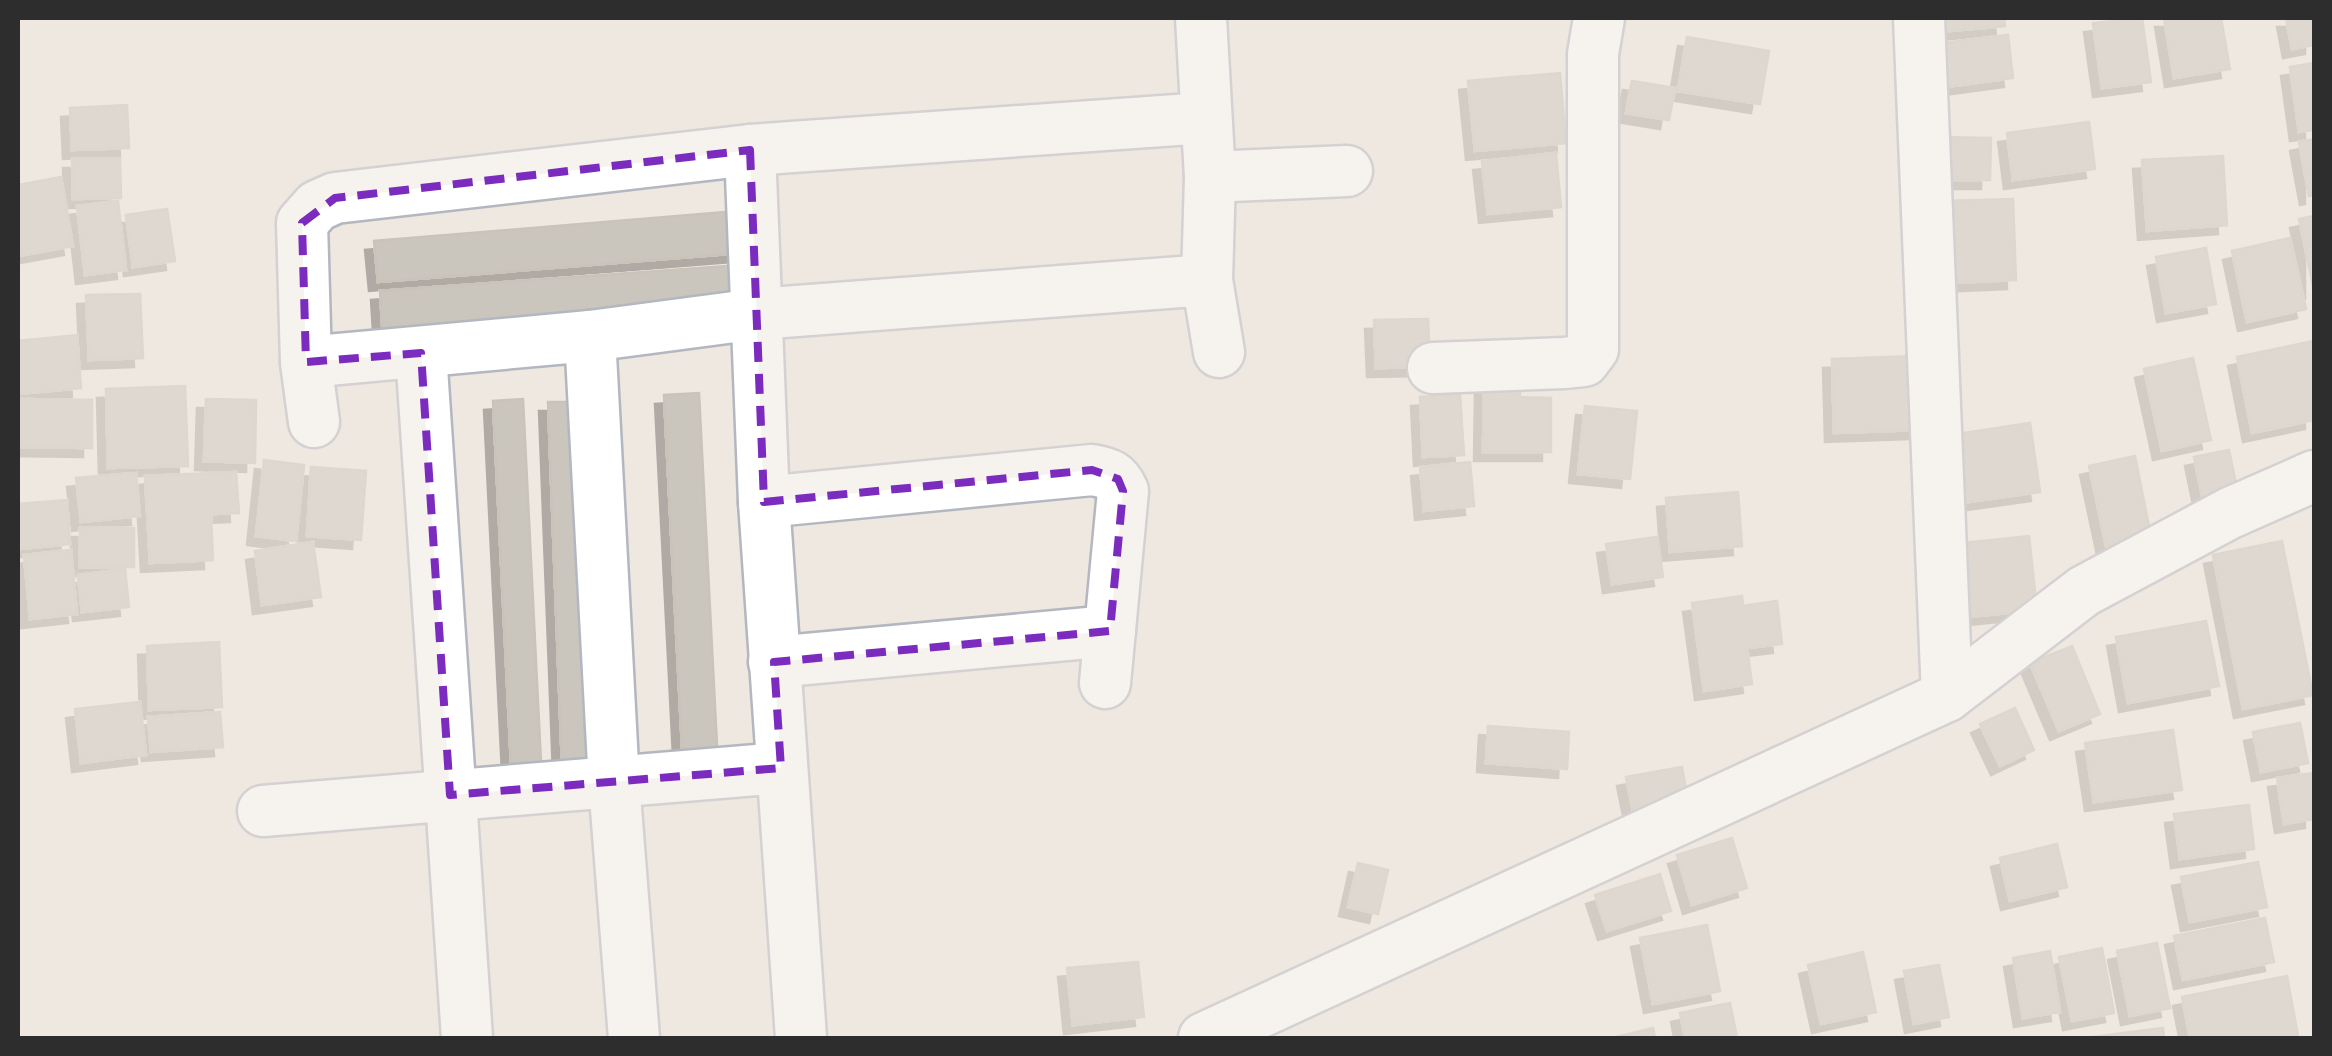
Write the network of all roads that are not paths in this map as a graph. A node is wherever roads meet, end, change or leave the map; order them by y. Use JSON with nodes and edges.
{"nodes":[{"id":1,"x":1201,"y":18,"type":"edge"},
{"id":2,"x":1599,"y":18,"type":"edge"},
{"id":3,"x":1919,"y":18,"type":"edge"},
{"id":4,"x":1204,"y":118,"type":"junction"},
{"id":5,"x":750,"y":150,"type":"junction"},
{"id":6,"x":1348,"y":171,"type":"dead end"},
{"id":7,"x":1210,"y":177,"type":"junction"},
{"id":8,"x":1207,"y":280,"type":"junction"},
{"id":9,"x":757,"y":314,"type":"junction"},
{"id":10,"x":590,"y":336,"type":"junction"},
{"id":11,"x":421,"y":352,"type":"junction"},
{"id":12,"x":1219,"y":352,"type":"dead end"},
{"id":13,"x":306,"y":362,"type":"junction"},
{"id":14,"x":1434,"y":368,"type":"dead end"},
{"id":15,"x":314,"y":422,"type":"dead end"},
{"id":16,"x":2314,"y":476,"type":"edge"},
{"id":17,"x":764,"y":502,"type":"junction"},
{"id":18,"x":1110,"y":632,"type":"junction"},
{"id":19,"x":774,"y":662,"type":"junction"},
{"id":20,"x":1105,"y":683,"type":"dead end"},
{"id":21,"x":1947,"y":696,"type":"junction"},
{"id":22,"x":781,"y":768,"type":"junction"},
{"id":23,"x":614,"y":782,"type":"junction"},
{"id":24,"x":450,"y":795,"type":"junction"},
{"id":25,"x":263,"y":811,"type":"dead end"},
{"id":26,"x":467,"y":1038,"type":"edge"},
{"id":27,"x":634,"y":1038,"type":"edge"},
{"id":28,"x":801,"y":1038,"type":"edge"},
{"id":29,"x":1204,"y":1038,"type":"edge"}],
"edges":[{"from":1,"to":4,"type":"street"},
{"from":2,"to":14,"type":"street"},
{"from":3,"to":21,"type":"street"},
{"from":4,"to":5,"type":"street"},
{"from":4,"to":7,"type":"street"},
{"from":5,"to":9,"type":"street"},
{"from":5,"to":13,"type":"street"},
{"from":6,"to":7,"type":"street"},
{"from":7,"to":8,"type":"street"},
{"from":8,"to":9,"type":"street"},
{"from":8,"to":12,"type":"street"},
{"from":9,"to":10,"type":"street"},
{"from":9,"to":17,"type":"street"},
{"from":10,"to":11,"type":"street"},
{"from":10,"to":23,"type":"street"},
{"from":11,"to":13,"type":"street"},
{"from":11,"to":24,"type":"street"},
{"from":13,"to":15,"type":"street"},
{"from":16,"to":21,"type":"street"},
{"from":17,"to":18,"type":"street"},
{"from":17,"to":19,"type":"street"},
{"from":18,"to":19,"type":"street"},
{"from":18,"to":20,"type":"street"},
{"from":19,"to":22,"type":"street"},
{"from":21,"to":29,"type":"street"},
{"from":22,"to":23,"type":"street"},
{"from":22,"to":28,"type":"street"},
{"from":23,"to":24,"type":"street"},
{"from":23,"to":27,"type":"street"},
{"from":24,"to":25,"type":"street"},
{"from":24,"to":26,"type":"street"}]}
